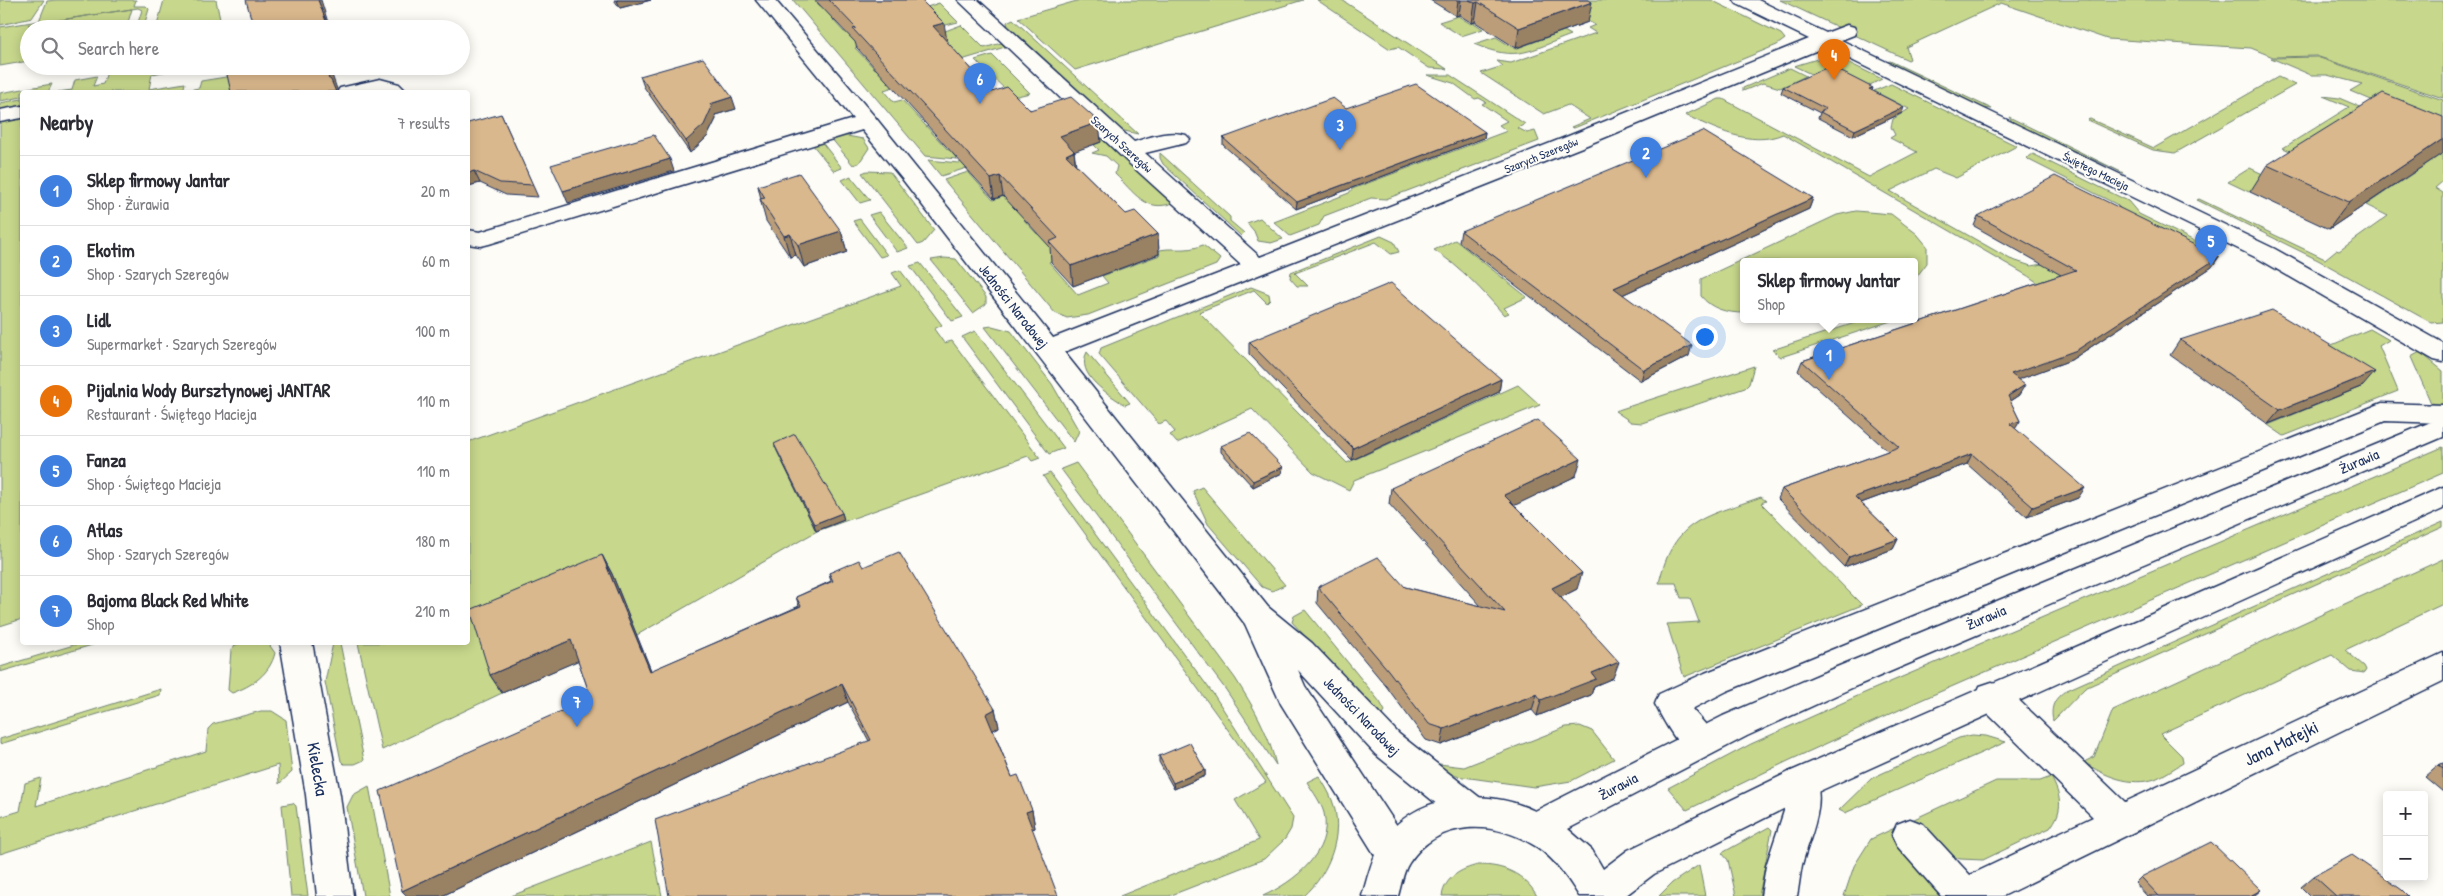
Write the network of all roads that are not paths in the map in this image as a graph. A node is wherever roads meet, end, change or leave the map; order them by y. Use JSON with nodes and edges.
{"nodes":[{"id":1,"x":765,"y":0,"type":"edge"},
{"id":2,"x":967,"y":0,"type":"edge"},
{"id":3,"x":1743,"y":0,"type":"edge"},
{"id":4,"x":1847,"y":31,"type":"dead end"},
{"id":5,"x":1825,"y":40,"type":"junction"},
{"id":6,"x":356,"y":90,"type":"edge"},
{"id":7,"x":394,"y":90,"type":"edge"},
{"id":8,"x":20,"y":112,"type":"edge"},
{"id":9,"x":0,"y":116,"type":"edge"},
{"id":10,"x":868,"y":122,"type":"junction"},
{"id":11,"x":1179,"y":139,"type":"dead end"},
{"id":12,"x":1129,"y":151,"type":"junction"},
{"id":13,"x":470,"y":237,"type":"edge"},
{"id":14,"x":1256,"y":266,"type":"junction"},
{"id":15,"x":1048,"y":349,"type":"junction"},
{"id":16,"x":2443,"y":354,"type":"edge"},
{"id":17,"x":2443,"y":414,"type":"edge"},
{"id":18,"x":2443,"y":426,"type":"edge"},
{"id":19,"x":2443,"y":497,"type":"edge"},
{"id":20,"x":1257,"y":616,"type":"junction"},
{"id":21,"x":297,"y":645,"type":"edge"},
{"id":22,"x":2443,"y":666,"type":"edge"},
{"id":23,"x":1992,"y":696,"type":"junction"},
{"id":24,"x":1701,"y":743,"type":"junction"},
{"id":25,"x":1801,"y":783,"type":"junction"},
{"id":26,"x":1470,"y":811,"type":"junction"},
{"id":27,"x":2120,"y":820,"type":"junction"},
{"id":28,"x":1537,"y":827,"type":"junction"},
{"id":29,"x":1910,"y":835,"type":"dead end"},
{"id":30,"x":1394,"y":853,"type":"junction"},
{"id":31,"x":335,"y":896,"type":"edge"},
{"id":32,"x":1379,"y":896,"type":"edge"},
{"id":33,"x":1599,"y":896,"type":"edge"},
{"id":34,"x":1779,"y":896,"type":"edge"}],
"edges":[{"from":1,"to":10,"type":"street","name":"Jedności Narodowej"},
{"from":2,"to":12,"type":"street","name":"Szarych Szeregów"},
{"from":3,"to":5,"type":"street","name":"Świętego Macieja"},
{"from":4,"to":5,"type":"street","name":"Szarych Szeregów"},
{"from":5,"to":14,"type":"street","name":"Szarych Szeregów"},
{"from":5,"to":16,"type":"street","name":"Świętego Macieja"},
{"from":6,"to":7,"type":"street"},
{"from":8,"to":9,"type":"street"},
{"from":10,"to":13,"type":"street"},
{"from":10,"to":15,"type":"street","name":"Jedności Narodowej"},
{"from":11,"to":12,"type":"street"},
{"from":12,"to":14,"type":"street","name":"Szarych Szeregów"},
{"from":14,"to":15,"type":"street","name":"Szarych Szeregów"},
{"from":15,"to":20,"type":"street","name":"Jedności Narodowej"},
{"from":17,"to":24,"type":"street"},
{"from":18,"to":24,"type":"street","name":"Żurawia"},
{"from":19,"to":23,"type":"street"},
{"from":20,"to":26,"type":"street","name":"Jedności Narodowej"},
{"from":20,"to":30,"type":"street","name":"Jedności Narodowej"},
{"from":21,"to":31,"type":"street","name":"Kielecka"},
{"from":22,"to":27,"type":"street","name":"Jana Matejki"},
{"from":23,"to":25,"type":"street"},
{"from":23,"to":27,"type":"street"},
{"from":24,"to":28,"type":"street","name":"Żurawia"},
{"from":25,"to":33,"type":"street"},
{"from":25,"to":34,"type":"street"},
{"from":26,"to":28,"type":"street"},
{"from":26,"to":30,"type":"street"},
{"from":27,"to":29,"type":"street","name":"Jana Matejki"},
{"from":28,"to":33,"type":"street"},
{"from":30,"to":32,"type":"street"}]}
